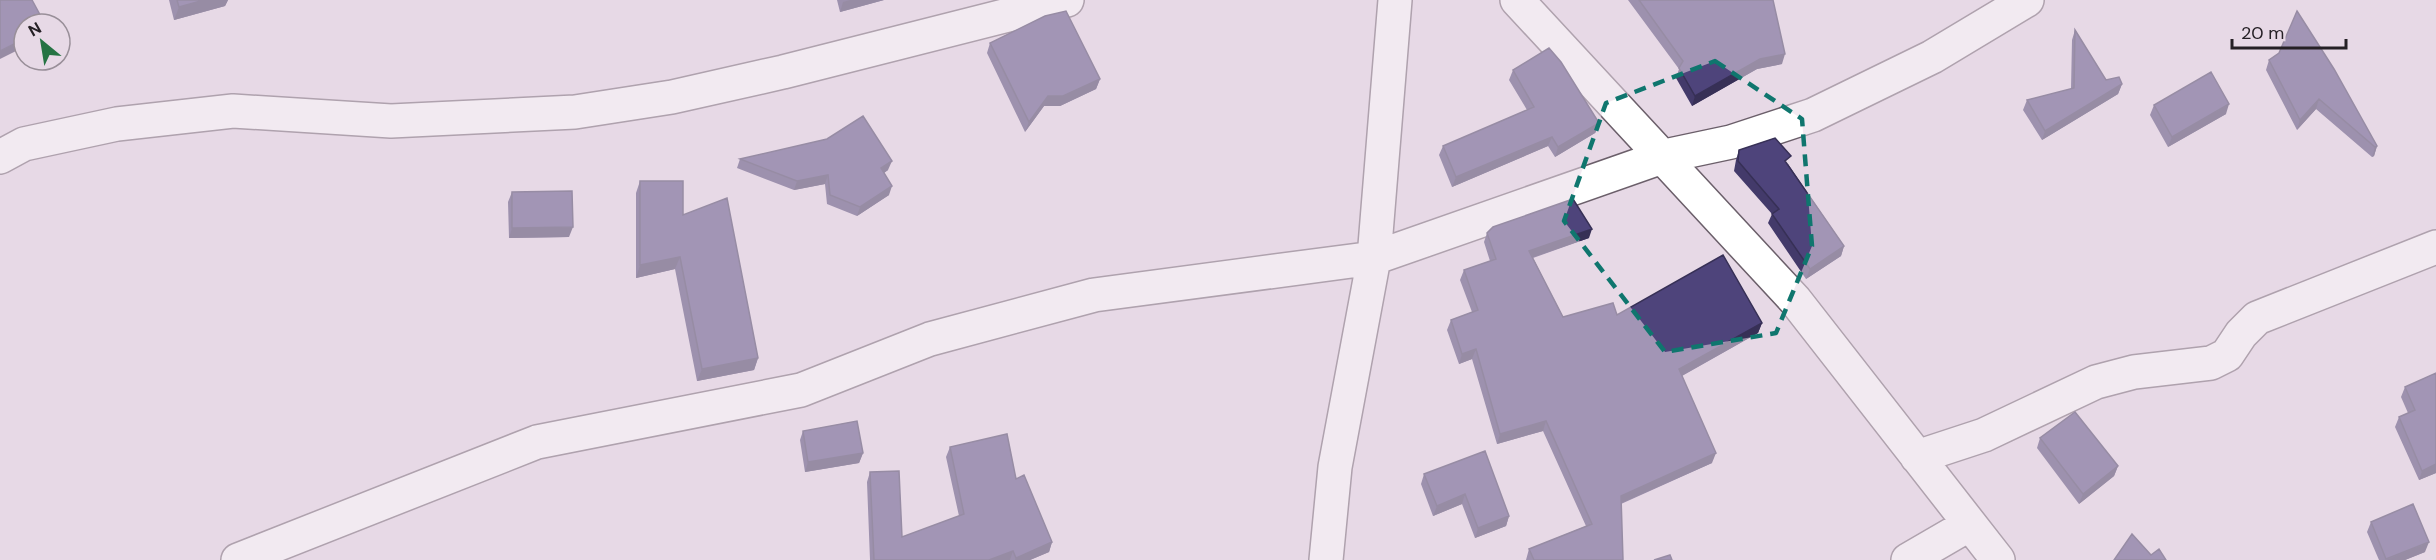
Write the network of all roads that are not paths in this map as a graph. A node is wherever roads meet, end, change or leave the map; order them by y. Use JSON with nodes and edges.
{"nodes":[{"id":1,"x":1067,"y":0,"type":"edge"},
{"id":2,"x":1395,"y":0,"type":"edge"},
{"id":3,"x":1517,"y":0,"type":"edge"},
{"id":4,"x":2027,"y":0,"type":"edge"},
{"id":5,"x":1665,"y":156,"type":"junction"},
{"id":6,"x":0,"y":157,"type":"edge"},
{"id":7,"x":2436,"y":247,"type":"edge"},
{"id":8,"x":1374,"y":258,"type":"junction"},
{"id":9,"x":1917,"y":457,"type":"junction"},
{"id":10,"x":1970,"y":524,"type":"junction"},
{"id":11,"x":238,"y":560,"type":"edge"},
{"id":12,"x":1326,"y":560,"type":"edge"},
{"id":13,"x":1908,"y":560,"type":"edge"},
{"id":14,"x":1998,"y":560,"type":"edge"}],
"edges":[{"from":1,"to":6,"type":"street"},
{"from":2,"to":8,"type":"street"},
{"from":3,"to":5,"type":"street"},
{"from":4,"to":5,"type":"street"},
{"from":5,"to":8,"type":"street"},
{"from":5,"to":9,"type":"street"},
{"from":7,"to":9,"type":"street"},
{"from":8,"to":11,"type":"street"},
{"from":8,"to":12,"type":"street"},
{"from":9,"to":10,"type":"street"},
{"from":10,"to":13,"type":"street"},
{"from":10,"to":14,"type":"street"}]}
